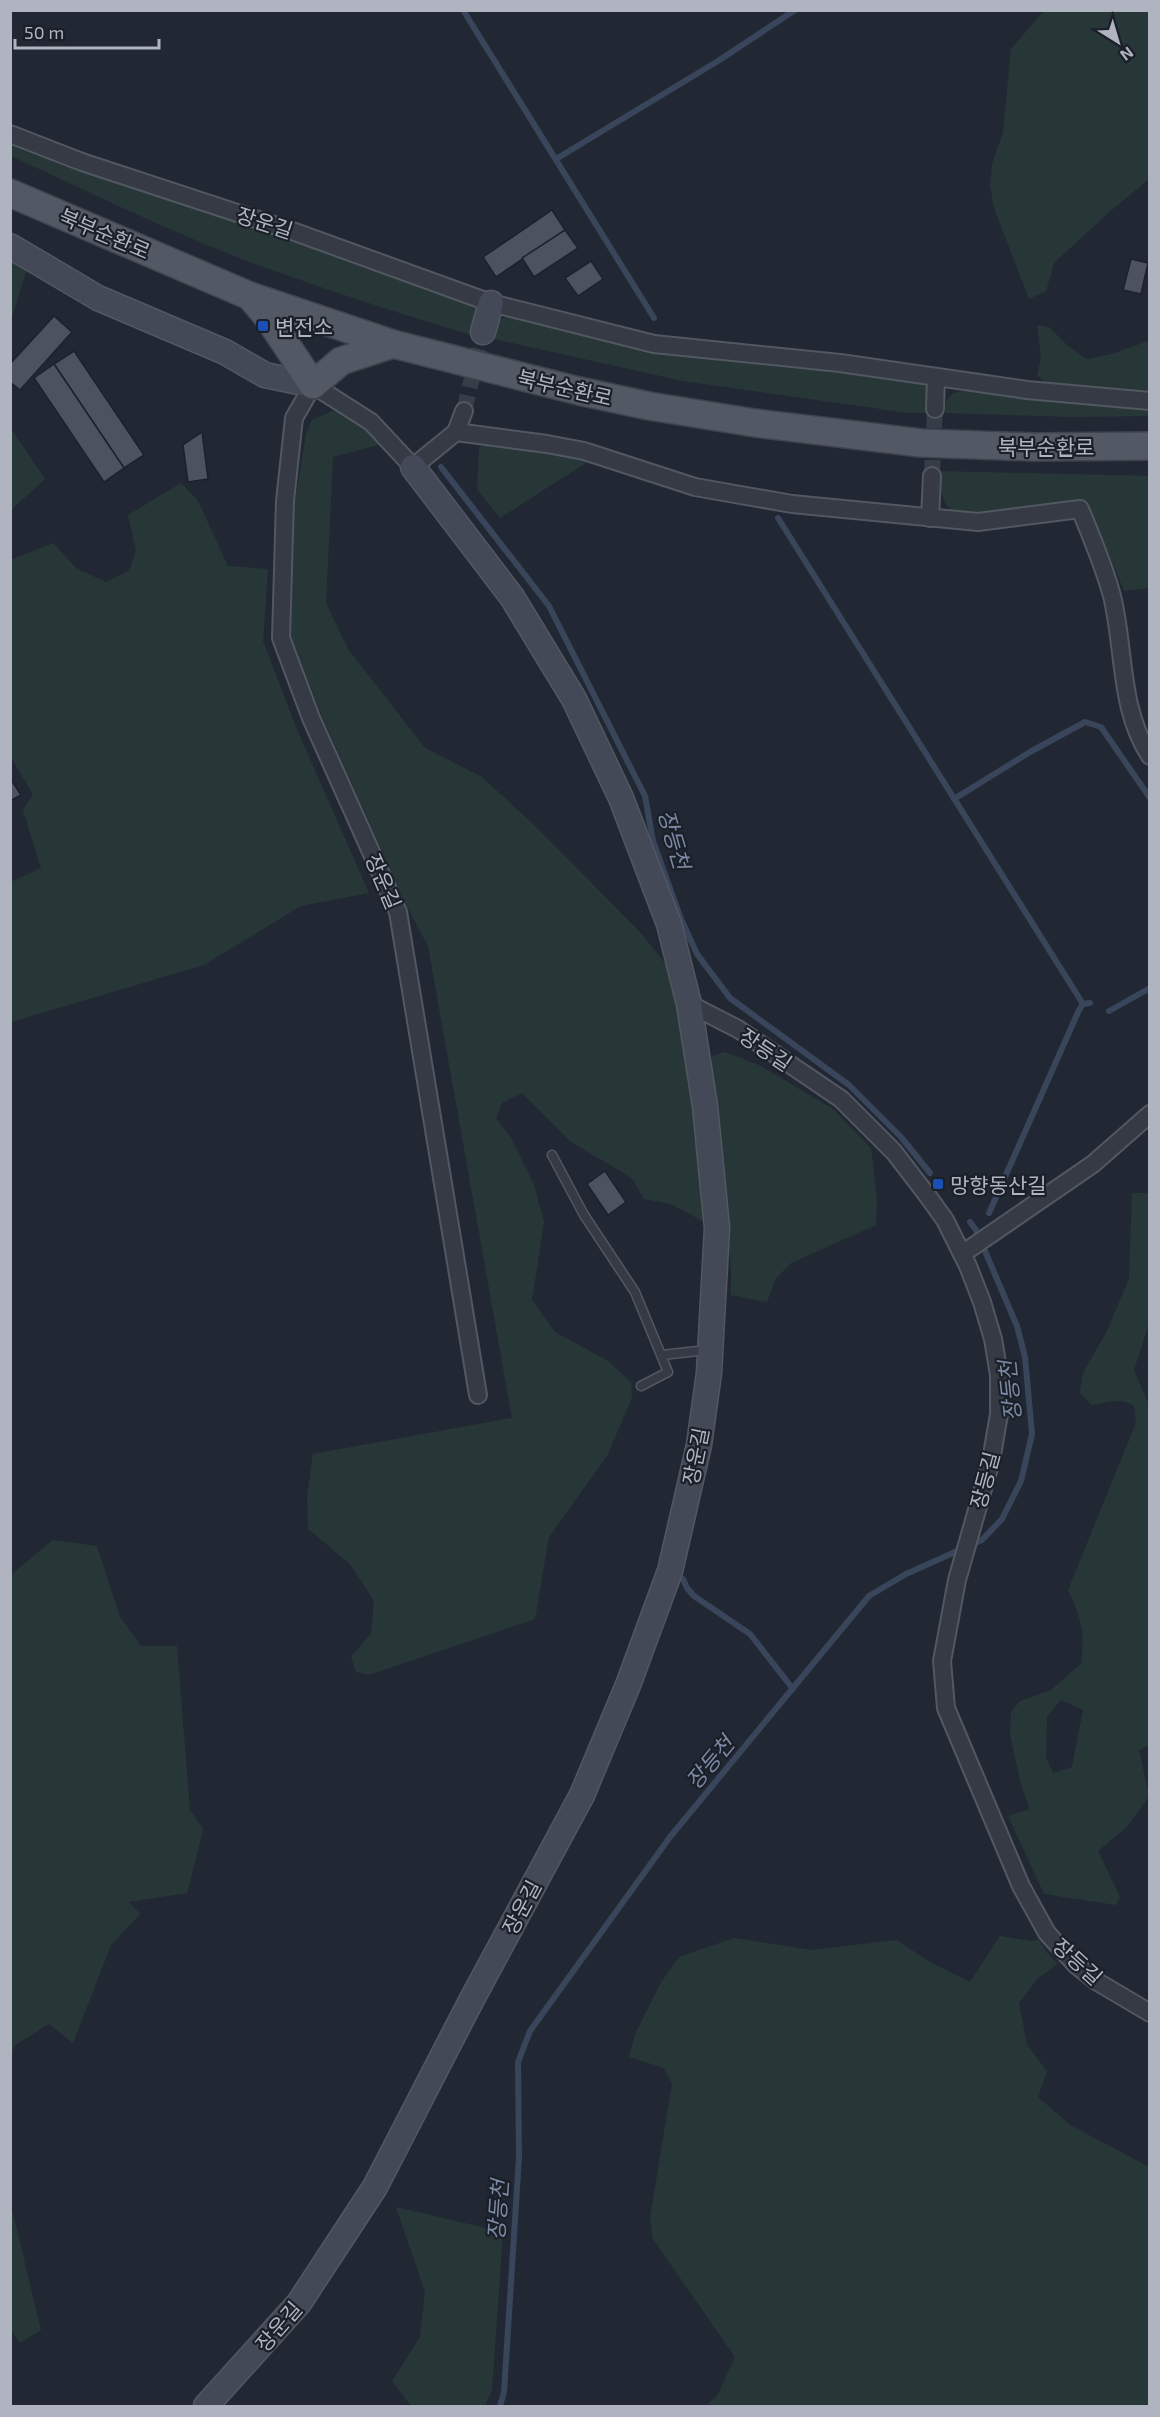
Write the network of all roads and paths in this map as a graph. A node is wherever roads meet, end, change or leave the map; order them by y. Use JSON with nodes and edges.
{"nodes":[{"id":1,"x":10,"y":134,"type":"edge"},
{"id":2,"x":10,"y":193,"type":"edge"},
{"id":3,"x":10,"y":246,"type":"edge"},
{"id":4,"x":250,"y":296,"type":"junction"},
{"id":5,"x":491,"y":303,"type":"junction"},
{"id":6,"x":483,"y":332,"type":"tunnel mouth"},
{"id":7,"x":393,"y":344,"type":"junction"},
{"id":8,"x":936,"y":377,"type":"junction"},
{"id":9,"x":313,"y":384,"type":"junction"},
{"id":10,"x":1149,"y":401,"type":"edge"},
{"id":11,"x":935,"y":409,"type":"tunnel mouth"},
{"id":12,"x":464,"y":411,"type":"tunnel mouth"},
{"id":13,"x":456,"y":432,"type":"junction"},
{"id":14,"x":1149,"y":446,"type":"edge"},
{"id":15,"x":413,"y":467,"type":"junction"},
{"id":16,"x":932,"y":476,"type":"tunnel mouth"},
{"id":17,"x":930,"y":518,"type":"junction"},
{"id":18,"x":1149,"y":756,"type":"edge"},
{"id":19,"x":689,"y":1004,"type":"junction"},
{"id":20,"x":1149,"y":1114,"type":"edge"},
{"id":21,"x":552,"y":1155,"type":"dead end"},
{"id":22,"x":967,"y":1250,"type":"junction"},
{"id":23,"x":711,"y":1350,"type":"junction"},
{"id":24,"x":662,"y":1356,"type":"junction"},
{"id":25,"x":640,"y":1386,"type":"dead end"},
{"id":26,"x":478,"y":1395,"type":"dead end"},
{"id":27,"x":1149,"y":2013,"type":"edge"},
{"id":28,"x":206,"y":2406,"type":"edge"}],
"edges":[{"from":1,"to":5,"type":"street","name":"장운길"},
{"from":2,"to":4,"type":"main road","name":"북부순환로"},
{"from":3,"to":9,"type":"street","name":"장운길"},
{"from":4,"to":7,"type":"main road","name":"북부순환로"},
{"from":4,"to":9,"type":"main road"},
{"from":5,"to":6,"type":"street"},
{"from":5,"to":8,"type":"street","name":"장운길"},
{"from":7,"to":9,"type":"main road"},
{"from":7,"to":14,"type":"main road","name":"북부순환로"},
{"from":8,"to":10,"type":"street","name":"장운길"},
{"from":8,"to":11,"type":"street"},
{"from":9,"to":15,"type":"street","name":"장운길"},
{"from":9,"to":26,"type":"street","name":"장운길"},
{"from":12,"to":13,"type":"street"},
{"from":13,"to":15,"type":"street"},
{"from":13,"to":17,"type":"street"},
{"from":15,"to":19,"type":"street","name":"장운길"},
{"from":16,"to":17,"type":"street"},
{"from":17,"to":18,"type":"street"},
{"from":19,"to":22,"type":"street","name":"장등길"},
{"from":19,"to":23,"type":"street","name":"장운길"},
{"from":20,"to":22,"type":"street"},
{"from":21,"to":24,"type":"lane"},
{"from":22,"to":27,"type":"street","name":"장등길"},
{"from":23,"to":24,"type":"lane"},
{"from":23,"to":28,"type":"street","name":"장운길"},
{"from":24,"to":25,"type":"lane"}]}
